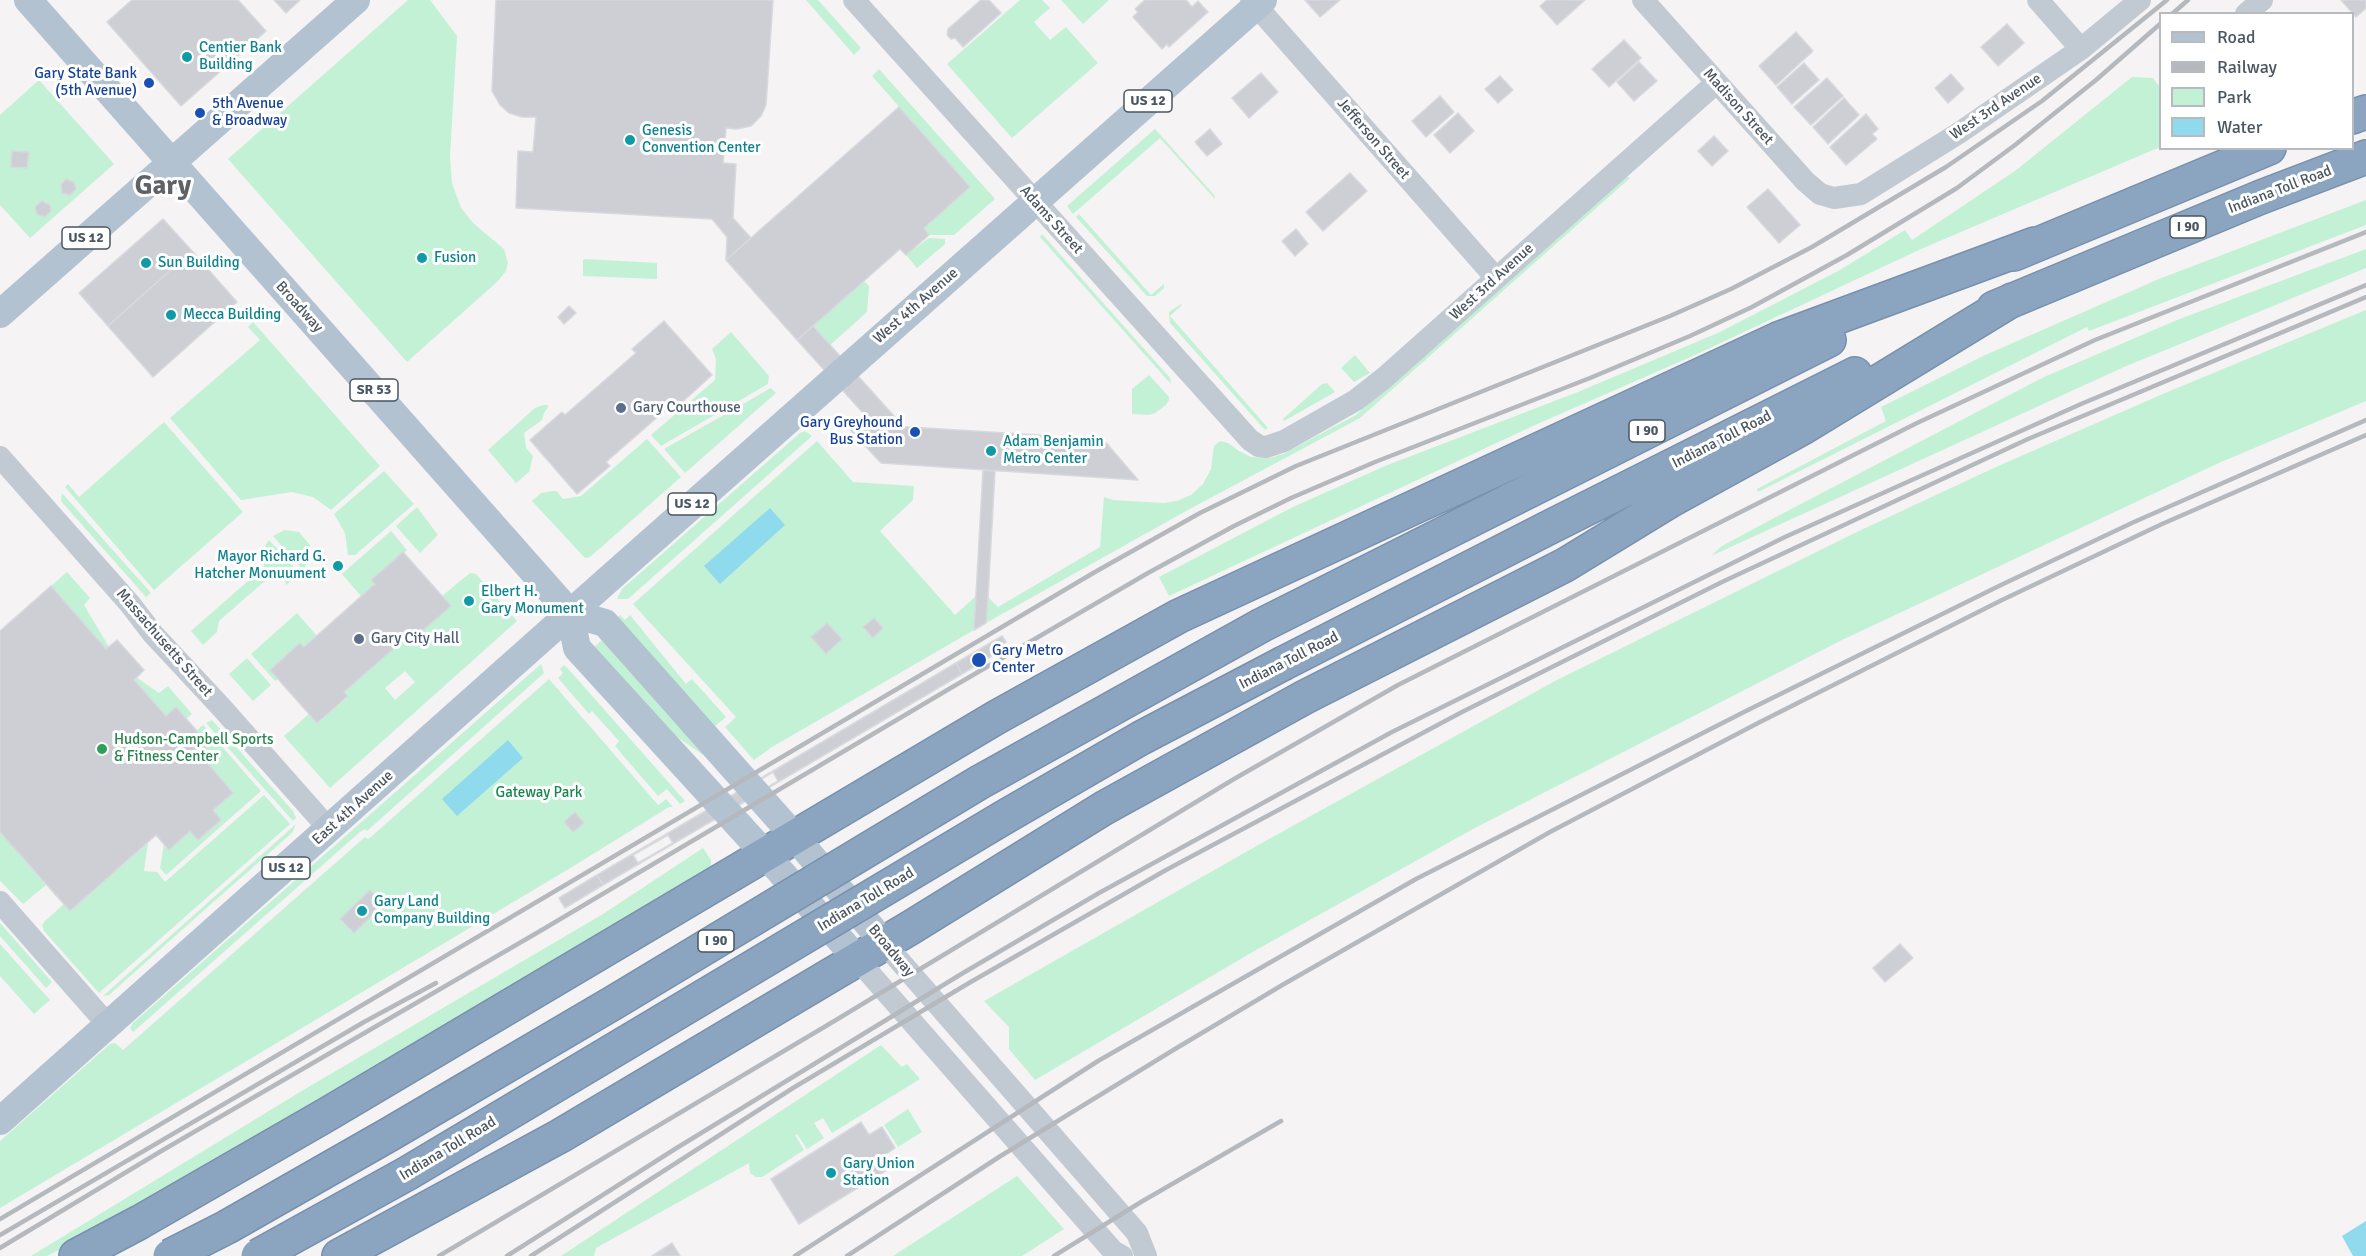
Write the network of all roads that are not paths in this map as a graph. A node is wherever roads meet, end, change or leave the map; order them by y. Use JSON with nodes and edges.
{"nodes":[{"id":1,"x":28,"y":0,"type":"edge"},
{"id":2,"x":356,"y":0,"type":"edge"},
{"id":3,"x":854,"y":0,"type":"edge"},
{"id":4,"x":1643,"y":0,"type":"edge"},
{"id":5,"x":2038,"y":0,"type":"edge"},
{"id":6,"x":2140,"y":0,"type":"edge"},
{"id":7,"x":2262,"y":0,"type":"edge"},
{"id":8,"x":1256,"y":2,"type":"edge"},
{"id":9,"x":2248,"y":12,"type":"edge"},
{"id":10,"x":2080,"y":49,"type":"junction"},
{"id":11,"x":1716,"y":82,"type":"junction"},
{"id":12,"x":2264,"y":150,"type":"edge"},
{"id":13,"x":2366,"y":157,"type":"edge"},
{"id":14,"x":172,"y":163,"type":"junction"},
{"id":15,"x":1842,"y":198,"type":"joint"},
{"id":16,"x":1034,"y":202,"type":"junction"},
{"id":17,"x":2035,"y":244,"type":"junction"},
{"id":18,"x":1496,"y":278,"type":"junction"},
{"id":19,"x":2012,"y":300,"type":"junction"},
{"id":20,"x":0,"y":314,"type":"edge"},
{"id":21,"x":1250,"y":440,"type":"joint"},
{"id":22,"x":0,"y":457,"type":"edge"},
{"id":23,"x":570,"y":613,"type":"junction"},
{"id":24,"x":329,"y":829,"type":"junction"},
{"id":25,"x":795,"y":837,"type":"junction"},
{"id":26,"x":765,"y":854,"type":"junction"},
{"id":27,"x":0,"y":902,"type":"edge"},
{"id":28,"x":871,"y":951,"type":"junction"},
{"id":29,"x":108,"y":1025,"type":"junction"},
{"id":30,"x":0,"y":1121,"type":"edge"},
{"id":31,"x":76,"y":1256,"type":"edge"},
{"id":32,"x":170,"y":1256,"type":"edge"},
{"id":33,"x":258,"y":1256,"type":"edge"},
{"id":34,"x":339,"y":1256,"type":"edge"},
{"id":35,"x":1122,"y":1256,"type":"edge"},
{"id":36,"x":1146,"y":1256,"type":"edge"}],
"edges":[{"from":1,"to":14,"type":"main road","name":"Broadway","number":"SR 53"},
{"from":2,"to":14,"type":"main road","number":"US 12"},
{"from":3,"to":16,"type":"street","name":"Adams Street"},
{"from":4,"to":11,"type":"street","name":"Madison Street"},
{"from":5,"to":10,"type":"street"},
{"from":6,"to":10,"type":"street","name":"West 3rd Avenue"},
{"from":7,"to":9,"type":"street"},
{"from":8,"to":16,"type":"main road","name":"West 4th Avenue","number":"US 12"},
{"from":8,"to":18,"type":"street","name":"Jefferson Street"},
{"from":10,"to":15,"type":"street","name":"West 3rd Avenue"},
{"from":11,"to":15,"type":"street","name":"Madison Street"},
{"from":11,"to":18,"type":"street","name":"West 3rd Avenue"},
{"from":12,"to":17,"type":"highway","number":"I 90"},
{"from":13,"to":19,"type":"highway","name":"Indiana Toll Road","number":"I 90"},
{"from":14,"to":20,"type":"main road","number":"US 12"},
{"from":14,"to":23,"type":"main road","name":"Broadway","number":"SR 53"},
{"from":16,"to":21,"type":"street","name":"Adams Street"},
{"from":16,"to":23,"type":"main road","name":"West 4th Avenue","number":"US 12"},
{"from":17,"to":25,"type":"highway"},
{"from":17,"to":32,"type":"highway","number":"I 90","bridge":true},
{"from":18,"to":21,"type":"street","name":"West 3rd Avenue"},
{"from":19,"to":28,"type":"highway"},
{"from":19,"to":33,"type":"highway","name":"Indiana Toll Road","number":"I 90","bridge":true},
{"from":22,"to":24,"type":"street","name":"Massachusetts Street"},
{"from":23,"to":24,"type":"main road","name":"East 4th Avenue","number":"US 12"},
{"from":23,"to":25,"type":"main road","name":"Broadway"},
{"from":23,"to":26,"type":"main road","name":"Broadway"},
{"from":24,"to":29,"type":"main road","name":"East 4th Avenue","number":"US 12"},
{"from":25,"to":26,"type":"highway"},
{"from":25,"to":28,"type":"main road","name":"Broadway"},
{"from":26,"to":28,"type":"main road","name":"Broadway"},
{"from":26,"to":31,"type":"highway"},
{"from":27,"to":29,"type":"street"},
{"from":28,"to":34,"type":"highway"},
{"from":28,"to":35,"type":"street","name":"Broadway"},
{"from":28,"to":36,"type":"street","name":"Broadway"},
{"from":29,"to":30,"type":"main road","name":"East 4th Avenue","number":"US 12"}]}
